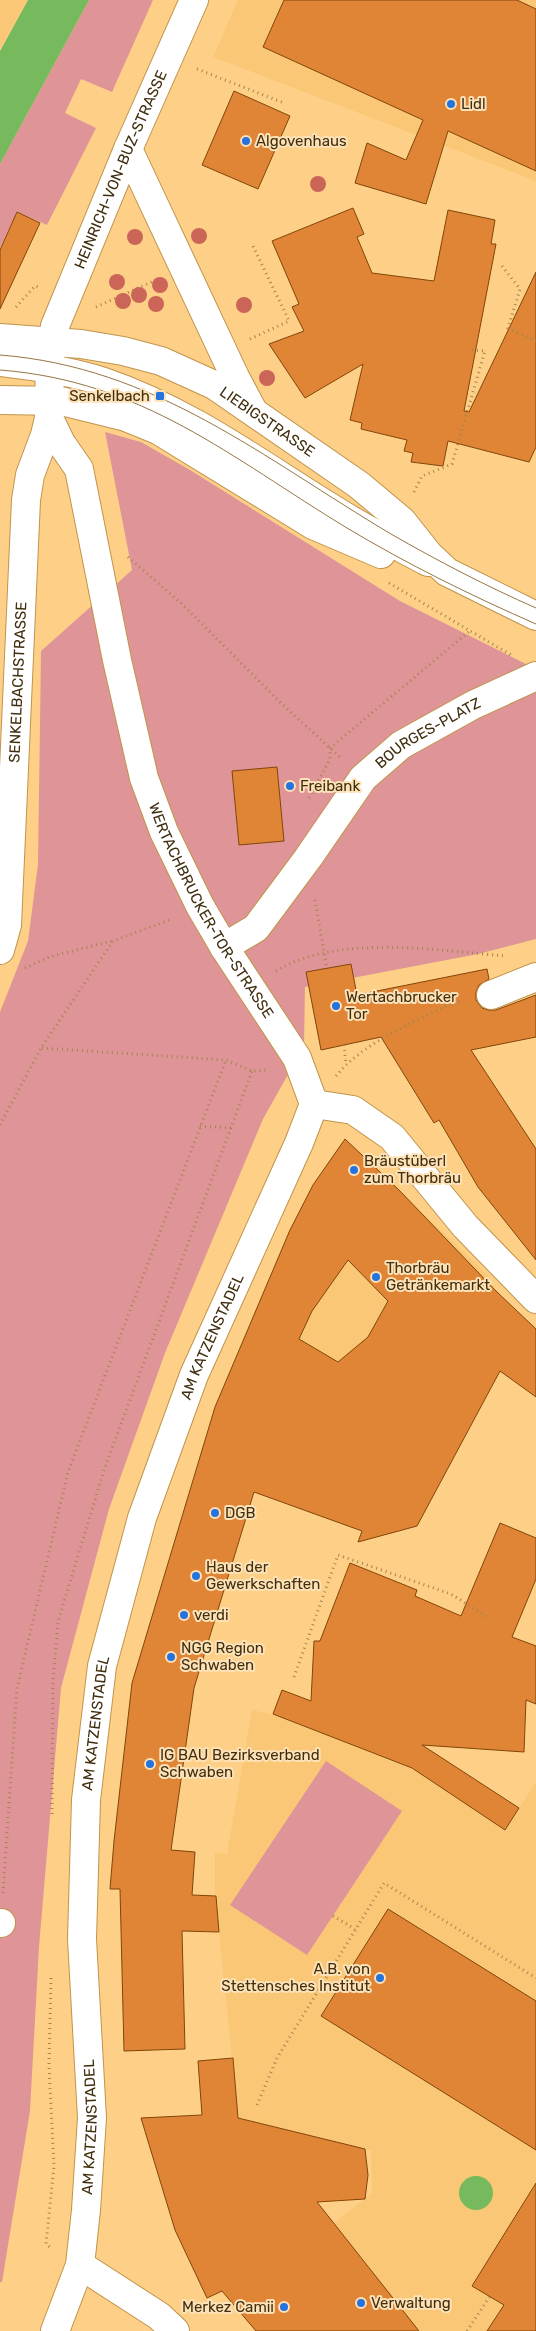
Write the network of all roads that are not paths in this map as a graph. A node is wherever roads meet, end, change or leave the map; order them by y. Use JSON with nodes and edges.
{"nodes":[{"id":1,"x":194,"y":0,"type":"edge"},
{"id":2,"x":128,"y":149,"type":"junction"},
{"id":3,"x":0,"y":338,"type":"edge"},
{"id":4,"x":50,"y":355,"type":"junction"},
{"id":5,"x":0,"y":362,"type":"edge"},
{"id":6,"x":0,"y":400,"type":"edge"},
{"id":7,"x":49,"y":410,"type":"junction"},
{"id":8,"x":253,"y":410,"type":"junction"},
{"id":9,"x":51,"y":450,"type":"junction"},
{"id":10,"x":447,"y":572,"type":"junction"},
{"id":11,"x":536,"y":616,"type":"edge"},
{"id":12,"x":536,"y":676,"type":"edge"},
{"id":13,"x":224,"y":947,"type":"junction"},
{"id":14,"x":0,"y":950,"type":"edge"},
{"id":15,"x":536,"y":977,"type":"edge"},
{"id":16,"x":491,"y":995,"type":"road end"},
{"id":17,"x":314,"y":1104,"type":"junction"},
{"id":18,"x":536,"y":1299,"type":"edge"},
{"id":19,"x":80,"y":2265,"type":"junction"},
{"id":20,"x":55,"y":2331,"type":"edge"},
{"id":21,"x":175,"y":2331,"type":"edge"}],
"edges":[{"from":1,"to":2,"type":"street","name":"HEINRICH-VON-BUZ-STRASSE"},
{"from":2,"to":4,"type":"street","name":"HEINRICH-VON-BUZ-STRASSE"},
{"from":2,"to":8,"type":"street"},
{"from":3,"to":4,"type":"street"},
{"from":4,"to":5,"type":"street"},
{"from":4,"to":7,"type":"street","name":"HEINRICH-VON-BUZ-STRASSE"},
{"from":4,"to":8,"type":"street","name":"LIEBIGSTRASSE"},
{"from":4,"to":10,"type":"street"},
{"from":6,"to":7,"type":"street","name":"LIEBIGSTRASSE"},
{"from":7,"to":9,"type":"street","name":"WERTACHBRUCKER-TOR-STRASSE"},
{"from":7,"to":10,"type":"street","name":"LIEBIGSTRASSE"},
{"from":8,"to":10,"type":"street","name":"LIEBIGSTRASSE"},
{"from":9,"to":13,"type":"street","name":"WERTACHBRUCKER-TOR-STRASSE"},
{"from":9,"to":14,"type":"street","name":"SENKELBACHSTRASSE"},
{"from":10,"to":11,"type":"street","name":"LIEBIGSTRASSE"},
{"from":12,"to":13,"type":"street","name":"BOURGES-PLATZ"},
{"from":13,"to":17,"type":"street","name":"WERTACHBRUCKER-TOR-STRASSE"},
{"from":15,"to":16,"type":"street"},
{"from":17,"to":18,"type":"street"},
{"from":17,"to":19,"type":"street","name":"AM KATZENSTADEL"},
{"from":19,"to":20,"type":"street","name":"AM KATZENSTADEL"},
{"from":19,"to":21,"type":"street"}]}
